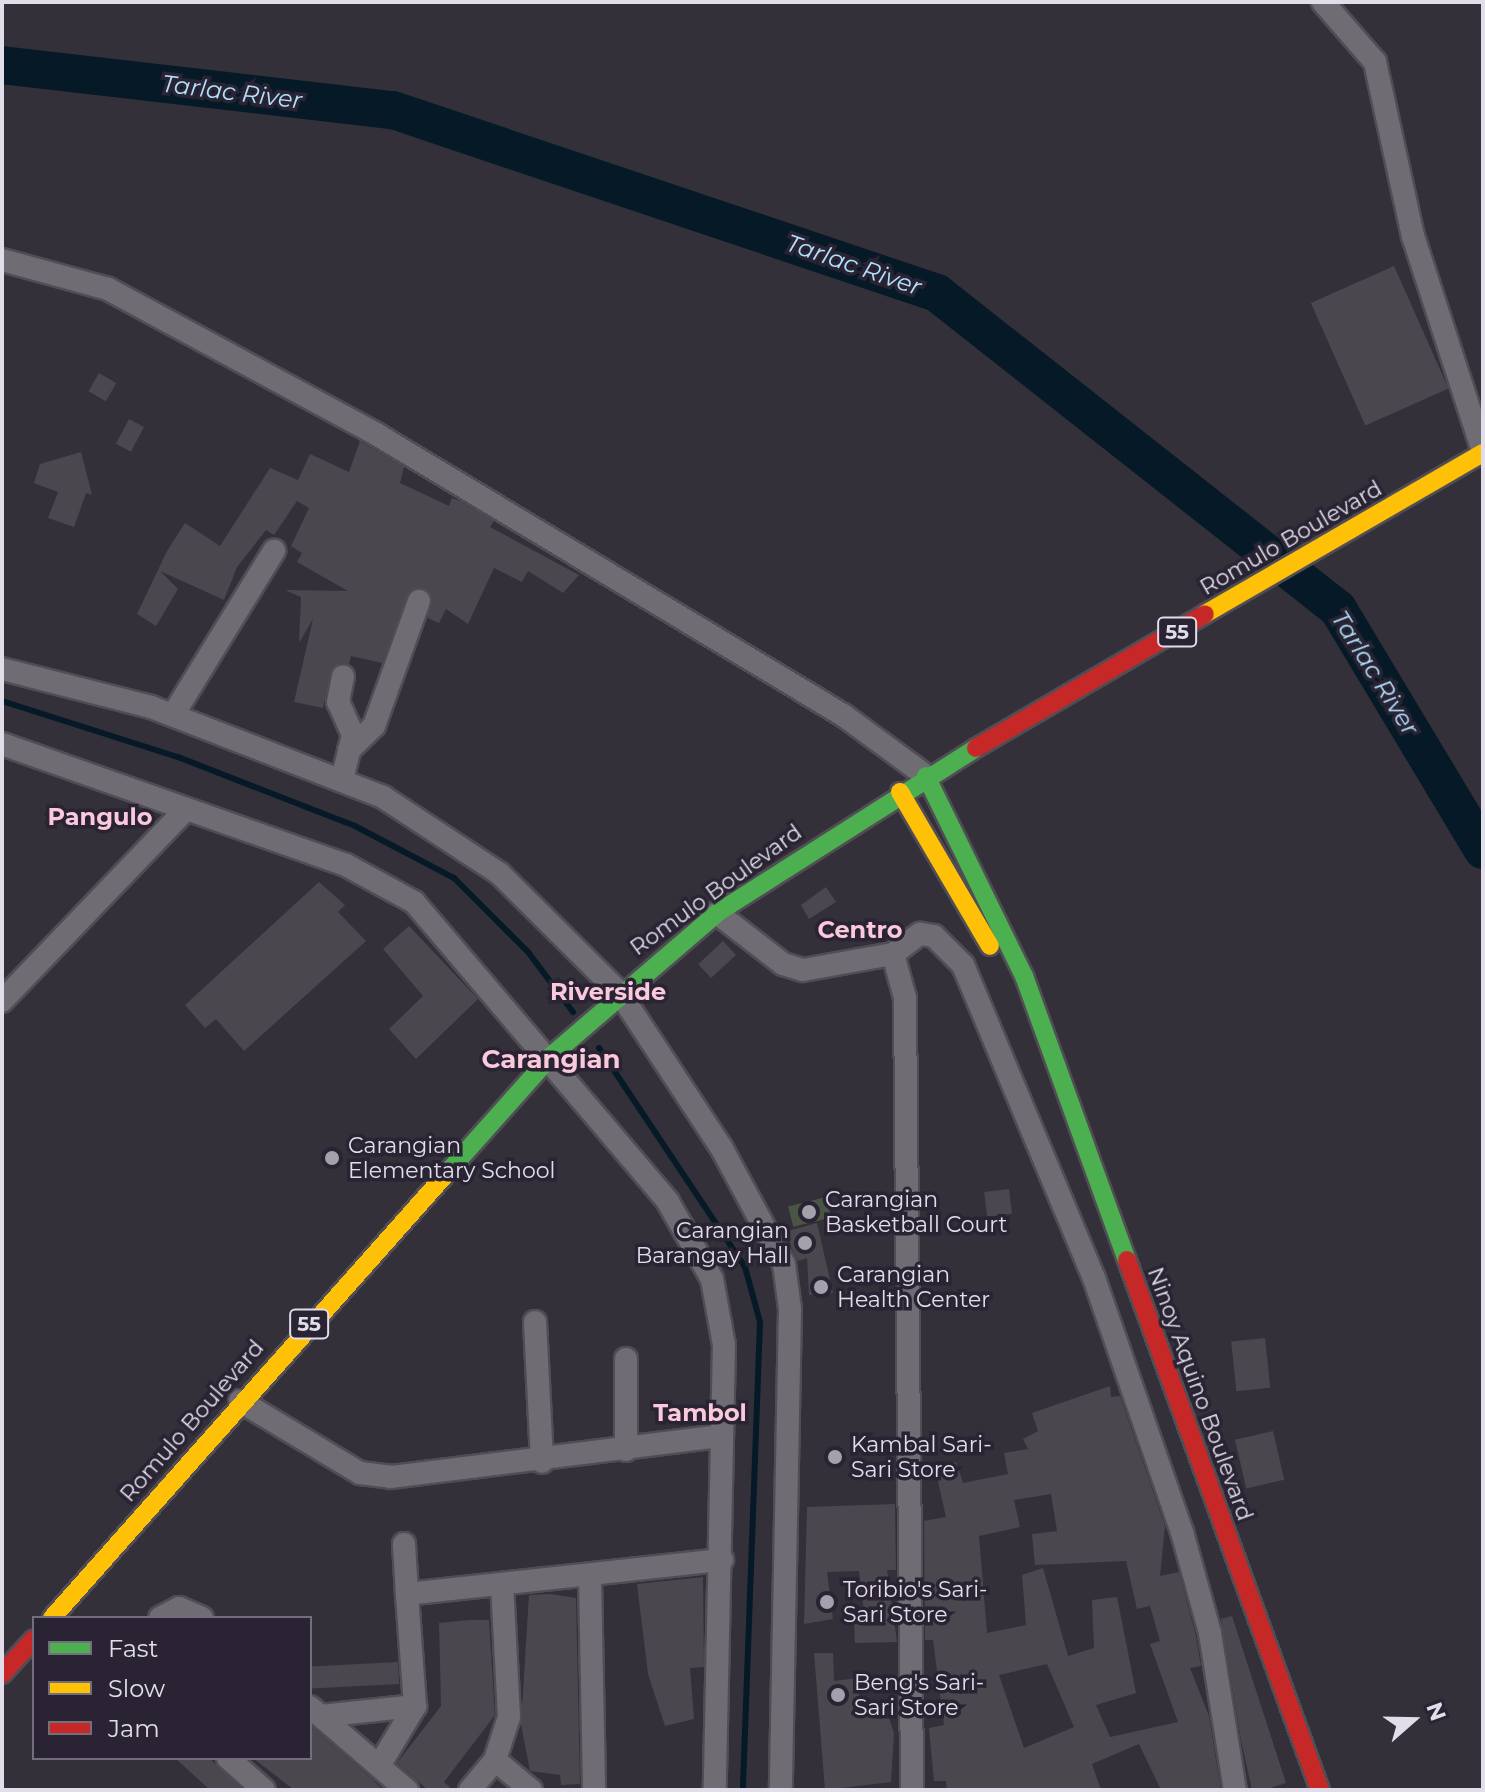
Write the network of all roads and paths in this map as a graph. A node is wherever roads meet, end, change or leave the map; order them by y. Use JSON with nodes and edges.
{"nodes":[{"id":1,"x":1323,"y":2,"type":"edge"},
{"id":2,"x":2,"y":260,"type":"edge"},
{"id":3,"x":1483,"y":452,"type":"edge"},
{"id":4,"x":274,"y":551,"type":"dead end"},
{"id":5,"x":419,"y":601,"type":"dead end"},
{"id":6,"x":2,"y":669,"type":"edge"},
{"id":7,"x":343,"y":676,"type":"dead end"},
{"id":8,"x":173,"y":715,"type":"junction"},
{"id":9,"x":2,"y":744,"type":"edge"},
{"id":10,"x":349,"y":750,"type":"junction"},
{"id":11,"x":926,"y":776,"type":"junction"},
{"id":12,"x":342,"y":780,"type":"junction"},
{"id":13,"x":900,"y":792,"type":"junction"},
{"id":14,"x":186,"y":809,"type":"junction"},
{"id":15,"x":717,"y":913,"type":"junction"},
{"id":16,"x":893,"y":954,"type":"junction"},
{"id":17,"x":619,"y":992,"type":"junction"},
{"id":18,"x":2,"y":1001,"type":"edge"},
{"id":19,"x":1035,"y":1015,"type":"junction"},
{"id":20,"x":551,"y":1056,"type":"junction"},
{"id":21,"x":535,"y":1322,"type":"dead end"},
{"id":22,"x":626,"y":1359,"type":"dead end"},
{"id":23,"x":240,"y":1401,"type":"junction"},
{"id":24,"x":720,"y":1436,"type":"junction"},
{"id":25,"x":626,"y":1450,"type":"junction"},
{"id":26,"x":542,"y":1462,"type":"junction"},
{"id":27,"x":404,"y":1544,"type":"dead end"},
{"id":28,"x":722,"y":1560,"type":"junction"},
{"id":29,"x":590,"y":1578,"type":"junction"},
{"id":30,"x":502,"y":1585,"type":"junction"},
{"id":31,"x":407,"y":1594,"type":"junction"},
{"id":32,"x":61,"y":1615,"type":"edge"},
{"id":33,"x":164,"y":1616,"type":"edge"},
{"id":34,"x":197,"y":1616,"type":"edge"},
{"id":35,"x":32,"y":1641,"type":"edge"},
{"id":36,"x":2,"y":1674,"type":"edge"},
{"id":37,"x":415,"y":1706,"type":"junction"},
{"id":38,"x":315,"y":1711,"type":"edge"},
{"id":39,"x":230,"y":1760,"type":"edge"},
{"id":40,"x":495,"y":1760,"type":"junction"},
{"id":41,"x":379,"y":1766,"type":"junction"},
{"id":42,"x":264,"y":1790,"type":"edge"},
{"id":43,"x":407,"y":1790,"type":"edge"},
{"id":44,"x":470,"y":1790,"type":"edge"},
{"id":45,"x":531,"y":1790,"type":"edge"},
{"id":46,"x":594,"y":1790,"type":"edge"},
{"id":47,"x":715,"y":1790,"type":"edge"},
{"id":48,"x":781,"y":1790,"type":"edge"},
{"id":49,"x":912,"y":1790,"type":"edge"},
{"id":50,"x":1235,"y":1790,"type":"edge"},
{"id":51,"x":1320,"y":1790,"type":"edge"}],
"edges":[{"from":1,"to":3,"type":"street"},
{"from":2,"to":11,"type":"street"},
{"from":3,"to":11,"type":"main road","name":"Romulo Boulevard","number":"55"},
{"from":4,"to":8,"type":"street"},
{"from":5,"to":10,"type":"street"},
{"from":6,"to":8,"type":"street"},
{"from":7,"to":10,"type":"street"},
{"from":8,"to":12,"type":"street"},
{"from":9,"to":14,"type":"street"},
{"from":10,"to":12,"type":"street"},
{"from":11,"to":13,"type":"main road","name":"Romulo Boulevard","number":"55"},
{"from":11,"to":19,"type":"main road","name":"Ninoy Aquino Boulevard"},
{"from":12,"to":17,"type":"street"},
{"from":13,"to":15,"type":"main road","name":"Romulo Boulevard","number":"55"},
{"from":13,"to":19,"type":"main road","name":"Ninoy Aquino Boulevard"},
{"from":14,"to":18,"type":"street"},
{"from":14,"to":20,"type":"street"},
{"from":15,"to":16,"type":"street"},
{"from":15,"to":17,"type":"main road","name":"Romulo Boulevard","number":"55"},
{"from":16,"to":49,"type":"street"},
{"from":16,"to":50,"type":"street"},
{"from":17,"to":20,"type":"main road","name":"Romulo Boulevard","number":"55"},
{"from":17,"to":48,"type":"street"},
{"from":19,"to":51,"type":"main road","name":"Ninoy Aquino Boulevard"},
{"from":20,"to":23,"type":"main road","name":"Romulo Boulevard","number":"55"},
{"from":20,"to":24,"type":"street"},
{"from":21,"to":26,"type":"street"},
{"from":22,"to":25,"type":"street"},
{"from":23,"to":26,"type":"street"},
{"from":23,"to":32,"type":"main road","name":"Romulo Boulevard","number":"55"},
{"from":24,"to":25,"type":"street"},
{"from":24,"to":28,"type":"street"},
{"from":25,"to":26,"type":"street"},
{"from":27,"to":31,"type":"street"},
{"from":28,"to":29,"type":"street"},
{"from":28,"to":47,"type":"street"},
{"from":29,"to":30,"type":"street"},
{"from":29,"to":46,"type":"street"},
{"from":30,"to":31,"type":"street"},
{"from":30,"to":40,"type":"street"},
{"from":31,"to":37,"type":"street"},
{"from":33,"to":34,"type":"street"},
{"from":35,"to":36,"type":"main road"},
{"from":37,"to":38,"type":"street"},
{"from":37,"to":41,"type":"street"},
{"from":38,"to":41,"type":"street"},
{"from":39,"to":42,"type":"street"},
{"from":40,"to":44,"type":"street"},
{"from":40,"to":45,"type":"street"},
{"from":41,"to":43,"type":"street"}]}
